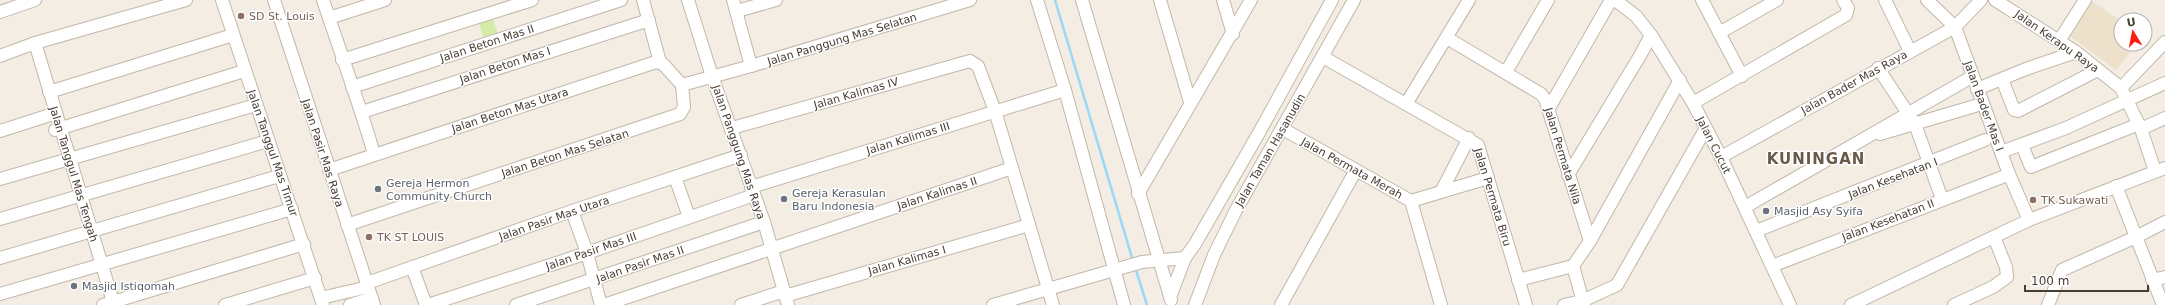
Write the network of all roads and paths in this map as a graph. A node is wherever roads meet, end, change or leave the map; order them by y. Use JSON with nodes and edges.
{"nodes":[{"id":1,"x":35,"y":0,"type":"edge"},
{"id":2,"x":186,"y":0,"type":"edge"},
{"id":3,"x":222,"y":0,"type":"edge"},
{"id":4,"x":274,"y":0,"type":"edge"},
{"id":5,"x":323,"y":0,"type":"edge"},
{"id":6,"x":385,"y":0,"type":"edge"},
{"id":7,"x":532,"y":0,"type":"edge"},
{"id":8,"x":621,"y":0,"type":"edge"},
{"id":9,"x":643,"y":0,"type":"edge"},
{"id":10,"x":688,"y":0,"type":"edge"},
{"id":11,"x":776,"y":0,"type":"edge"},
{"id":12,"x":970,"y":0,"type":"edge"},
{"id":13,"x":1037,"y":0,"type":"edge"},
{"id":14,"x":1082,"y":0,"type":"edge"},
{"id":15,"x":1160,"y":0,"type":"edge"},
{"id":16,"x":1223,"y":0,"type":"edge"},
{"id":17,"x":1251,"y":0,"type":"edge"},
{"id":18,"x":1332,"y":0,"type":"edge"},
{"id":19,"x":1354,"y":0,"type":"edge"},
{"id":20,"x":1469,"y":0,"type":"edge"},
{"id":21,"x":1548,"y":0,"type":"edge"},
{"id":22,"x":1611,"y":0,"type":"edge"},
{"id":23,"x":1615,"y":0,"type":"edge"},
{"id":24,"x":1703,"y":0,"type":"edge"},
{"id":25,"x":1777,"y":0,"type":"edge"},
{"id":26,"x":1843,"y":0,"type":"edge"},
{"id":27,"x":1885,"y":0,"type":"edge"},
{"id":28,"x":1927,"y":0,"type":"edge"},
{"id":29,"x":1981,"y":0,"type":"edge"},
{"id":30,"x":1995,"y":0,"type":"edge"},
{"id":31,"x":2085,"y":0,"type":"edge"},
{"id":32,"x":735,"y":6,"type":"edge"},
{"id":33,"x":0,"y":12,"type":"edge"},
{"id":34,"x":329,"y":18,"type":"junction"},
{"id":35,"x":649,"y":20,"type":"junction"},
{"id":36,"x":1955,"y":27,"type":"junction"},
{"id":37,"x":1719,"y":33,"type":"junction"},
{"id":38,"x":1233,"y":34,"type":"junction"},
{"id":39,"x":1651,"y":35,"type":"junction"},
{"id":40,"x":233,"y":36,"type":"junction"},
{"id":41,"x":1447,"y":38,"type":"junction"},
{"id":42,"x":2059,"y":41,"type":"junction"},
{"id":43,"x":2165,"y":42,"type":"edge"},
{"id":44,"x":32,"y":44,"type":"junction"},
{"id":45,"x":1910,"y":51,"type":"junction"},
{"id":46,"x":2076,"y":52,"type":"junction"},
{"id":47,"x":0,"y":56,"type":"edge"},
{"id":48,"x":1323,"y":57,"type":"junction"},
{"id":49,"x":342,"y":60,"type":"junction"},
{"id":50,"x":660,"y":62,"type":"junction"},
{"id":51,"x":751,"y":66,"type":"junction"},
{"id":52,"x":1878,"y":68,"type":"junction"},
{"id":53,"x":2098,"y":70,"type":"junction"},
{"id":54,"x":244,"y":71,"type":"junction"},
{"id":55,"x":1506,"y":72,"type":"junction"},
{"id":56,"x":712,"y":76,"type":"junction"},
{"id":57,"x":1742,"y":76,"type":"junction"},
{"id":58,"x":1968,"y":79,"type":"dead end"},
{"id":59,"x":2002,"y":79,"type":"junction"},
{"id":60,"x":1680,"y":80,"type":"junction"},
{"id":61,"x":2165,"y":84,"type":"edge"},
{"id":62,"x":682,"y":85,"type":"junction"},
{"id":63,"x":352,"y":87,"type":"junction"},
{"id":64,"x":2121,"y":88,"type":"junction"},
{"id":65,"x":1065,"y":90,"type":"junction"},
{"id":66,"x":1977,"y":90,"type":"junction"},
{"id":67,"x":50,"y":92,"type":"junction"},
{"id":68,"x":2127,"y":101,"type":"junction"},
{"id":69,"x":1190,"y":102,"type":"junction"},
{"id":70,"x":1693,"y":103,"type":"junction"},
{"id":71,"x":1406,"y":104,"type":"junction"},
{"id":72,"x":256,"y":105,"type":"junction"},
{"id":73,"x":1975,"y":106,"type":"dead end"},
{"id":74,"x":1549,"y":108,"type":"junction"},
{"id":75,"x":995,"y":111,"type":"junction"},
{"id":76,"x":362,"y":112,"type":"junction"},
{"id":77,"x":1906,"y":114,"type":"junction"},
{"id":78,"x":50,"y":115,"type":"junction"},
{"id":79,"x":2165,"y":118,"type":"edge"},
{"id":80,"x":1915,"y":124,"type":"junction"},
{"id":81,"x":2140,"y":126,"type":"junction"},
{"id":82,"x":732,"y":128,"type":"junction"},
{"id":83,"x":1706,"y":128,"type":"junction"},
{"id":84,"x":58,"y":129,"type":"junction"},
{"id":85,"x":1283,"y":129,"type":"junction"},
{"id":86,"x":0,"y":131,"type":"edge"},
{"id":87,"x":1469,"y":138,"type":"junction"},
{"id":88,"x":1862,"y":139,"type":"junction"},
{"id":89,"x":1985,"y":140,"type":"dead end"},
{"id":90,"x":268,"y":142,"type":"junction"},
{"id":91,"x":2022,"y":145,"type":"junction"},
{"id":92,"x":2001,"y":152,"type":"junction"},
{"id":93,"x":374,"y":154,"type":"junction"},
{"id":94,"x":741,"y":155,"type":"junction"},
{"id":95,"x":1721,"y":157,"type":"junction"},
{"id":96,"x":67,"y":160,"type":"junction"},
{"id":97,"x":1930,"y":164,"type":"junction"},
{"id":98,"x":1012,"y":168,"type":"junction"},
{"id":99,"x":330,"y":170,"type":"junction"},
{"id":100,"x":1356,"y":170,"type":"junction"},
{"id":101,"x":2160,"y":170,"type":"edge"},
{"id":102,"x":1568,"y":175,"type":"junction"},
{"id":103,"x":279,"y":176,"type":"junction"},
{"id":104,"x":2005,"y":176,"type":"dead end"},
{"id":105,"x":675,"y":177,"type":"junction"},
{"id":106,"x":1488,"y":178,"type":"junction"},
{"id":107,"x":0,"y":180,"type":"edge"},
{"id":108,"x":2116,"y":186,"type":"junction"},
{"id":109,"x":752,"y":191,"type":"junction"},
{"id":110,"x":1441,"y":192,"type":"junction"},
{"id":111,"x":1138,"y":194,"type":"junction"},
{"id":112,"x":78,"y":196,"type":"junction"},
{"id":113,"x":1942,"y":199,"type":"junction"},
{"id":114,"x":1411,"y":201,"type":"junction"},
{"id":115,"x":1745,"y":207,"type":"junction"},
{"id":116,"x":292,"y":210,"type":"junction"},
{"id":117,"x":572,"y":210,"type":"junction"},
{"id":118,"x":689,"y":217,"type":"junction"},
{"id":119,"x":0,"y":219,"type":"edge"},
{"id":120,"x":2029,"y":220,"type":"junction"},
{"id":121,"x":764,"y":222,"type":"junction"},
{"id":122,"x":2165,"y":222,"type":"edge"},
{"id":123,"x":1029,"y":224,"type":"junction"},
{"id":124,"x":347,"y":225,"type":"junction"},
{"id":125,"x":1756,"y":231,"type":"junction"},
{"id":126,"x":89,"y":232,"type":"junction"},
{"id":127,"x":1994,"y":237,"type":"junction"},
{"id":128,"x":2136,"y":238,"type":"junction"},
{"id":129,"x":1590,"y":241,"type":"junction"},
{"id":130,"x":304,"y":244,"type":"junction"},
{"id":131,"x":771,"y":248,"type":"junction"},
{"id":132,"x":587,"y":253,"type":"junction"},
{"id":133,"x":0,"y":258,"type":"edge"},
{"id":134,"x":1184,"y":258,"type":"junction"},
{"id":135,"x":1158,"y":261,"type":"junction"},
{"id":136,"x":100,"y":266,"type":"junction"},
{"id":137,"x":1573,"y":266,"type":"junction"},
{"id":138,"x":1772,"y":266,"type":"junction"},
{"id":139,"x":412,"y":268,"type":"junction"},
{"id":140,"x":1119,"y":269,"type":"junction"},
{"id":141,"x":2165,"y":277,"type":"edge"},
{"id":142,"x":314,"y":278,"type":"junction"},
{"id":143,"x":593,"y":280,"type":"junction"},
{"id":144,"x":1518,"y":280,"type":"junction"},
{"id":145,"x":2152,"y":280,"type":"junction"},
{"id":146,"x":1048,"y":289,"type":"junction"},
{"id":147,"x":370,"y":293,"type":"edge"},
{"id":148,"x":0,"y":294,"type":"edge"},
{"id":149,"x":785,"y":297,"type":"edge"},
{"id":150,"x":1171,"y":301,"type":"edge"},
{"id":151,"x":322,"y":302,"type":"edge"},
{"id":152,"x":1583,"y":303,"type":"edge"},
{"id":153,"x":109,"y":304,"type":"edge"},
{"id":154,"x":1854,"y":304,"type":"edge"},
{"id":155,"x":225,"y":305,"type":"edge"},
{"id":156,"x":350,"y":305,"type":"edge"},
{"id":157,"x":427,"y":305,"type":"edge"},
{"id":158,"x":516,"y":305,"type":"edge"},
{"id":159,"x":601,"y":305,"type":"edge"},
{"id":160,"x":604,"y":305,"type":"edge"},
{"id":161,"x":741,"y":305,"type":"edge"},
{"id":162,"x":993,"y":305,"type":"edge"},
{"id":163,"x":1053,"y":305,"type":"edge"},
{"id":164,"x":1124,"y":305,"type":"edge"},
{"id":165,"x":1195,"y":305,"type":"edge"},
{"id":166,"x":1281,"y":305,"type":"edge"},
{"id":167,"x":1441,"y":305,"type":"edge"},
{"id":168,"x":1526,"y":305,"type":"edge"},
{"id":169,"x":1564,"y":305,"type":"edge"},
{"id":170,"x":1790,"y":305,"type":"edge"},
{"id":171,"x":1954,"y":305,"type":"edge"},
{"id":172,"x":2048,"y":305,"type":"edge"},
{"id":173,"x":2163,"y":305,"type":"edge"}],
"edges":[{"from":1,"to":33,"type":"street"},
{"from":2,"to":44,"type":"street"},
{"from":3,"to":40,"type":"street","name":"Jalan Tanggul Mas Timur"},
{"from":4,"to":99,"type":"street","name":"Jalan Pasir Mas Raya"},
{"from":5,"to":34,"type":"street"},
{"from":6,"to":34,"type":"street"},
{"from":7,"to":49,"type":"street"},
{"from":8,"to":63,"type":"street","name":"Jalan Beton Mas II"},
{"from":9,"to":35,"type":"street"},
{"from":10,"to":56,"type":"street","name":"Jalan Panggung Mas Raya"},
{"from":11,"to":32,"type":"street"},
{"from":12,"to":51,"type":"street","name":"Jalan Panggung Mas Selatan"},
{"from":13,"to":65,"type":"street"},
{"from":14,"to":111,"type":"street"},
{"from":15,"to":69,"type":"street"},
{"from":16,"to":38,"type":"street"},
{"from":17,"to":38,"type":"street"},
{"from":18,"to":134,"type":"street","name":"Jalan Taman Hasanudin"},
{"from":19,"to":48,"type":"street","name":"Jalan Taman Hasanudin"},
{"from":20,"to":41,"type":"street"},
{"from":21,"to":55,"type":"street"},
{"from":22,"to":74,"type":"street"},
{"from":23,"to":39,"type":"street","name":"Jalan Cucut"},
{"from":24,"to":37,"type":"street"},
{"from":25,"to":37,"type":"street"},
{"from":26,"to":57,"type":"street"},
{"from":27,"to":45,"type":"street"},
{"from":28,"to":36,"type":"street","name":"Jalan Bader Mas I"},
{"from":29,"to":36,"type":"street","name":"Jalan Bader Mas Raya"},
{"from":30,"to":42,"type":"street","name":"Jalan Kerapu Raya"},
{"from":31,"to":42,"type":"street"},
{"from":32,"to":51,"type":"street"},
{"from":34,"to":49,"type":"street"},
{"from":35,"to":50,"type":"street"},
{"from":35,"to":76,"type":"street","name":"Jalan Beton Mas I"},
{"from":36,"to":45,"type":"street","name":"Jalan Bader Mas Raya"},
{"from":36,"to":66,"type":"street","name":"Jalan Bader Mas I"},
{"from":37,"to":57,"type":"street"},
{"from":38,"to":69,"type":"street"},
{"from":39,"to":60,"type":"street","name":"Jalan Cucut"},
{"from":39,"to":102,"type":"street"},
{"from":40,"to":54,"type":"street","name":"Jalan Tanggul Mas Timur"},
{"from":40,"to":67,"type":"street"},
{"from":41,"to":55,"type":"street","name":"Jalan Permata Nila"},
{"from":41,"to":71,"type":"street"},
{"from":42,"to":46,"type":"street","name":"Jalan Kerapu Raya"},
{"from":43,"to":64,"type":"street"},
{"from":44,"to":47,"type":"street"},
{"from":44,"to":67,"type":"street","name":"Jalan Tanggul Mas Tengah"},
{"from":44,"to":78,"type":"street","name":"Jalan Tanggul Mas Tengah"},
{"from":45,"to":52,"type":"street","name":"Jalan Bader Mas Raya"},
{"from":46,"to":53,"type":"street","name":"Jalan Kerapu Raya"},
{"from":46,"to":59,"type":"street"},
{"from":48,"to":71,"type":"street","name":"Jalan Permata Biru"},
{"from":48,"to":85,"type":"street","name":"Jalan Taman Hasanudin"},
{"from":49,"to":63,"type":"street"},
{"from":50,"to":62,"type":"street"},
{"from":50,"to":93,"type":"street","name":"Jalan Beton Mas Utara"},
{"from":51,"to":56,"type":"street","name":"Jalan Panggung Mas Selatan"},
{"from":52,"to":77,"type":"street"},
{"from":52,"to":95,"type":"street","name":"Jalan Bader Mas Raya"},
{"from":53,"to":59,"type":"street"},
{"from":53,"to":64,"type":"street","name":"Jalan Kerapu Raya"},
{"from":54,"to":72,"type":"street","name":"Jalan Tanggul Mas Timur"},
{"from":54,"to":84,"type":"street"},
{"from":55,"to":74,"type":"street","name":"Jalan Permata Nila"},
{"from":56,"to":62,"type":"street"},
{"from":56,"to":82,"type":"street","name":"Jalan Panggung Mas Raya"},
{"from":57,"to":70,"type":"street"},
{"from":58,"to":77,"type":"street"},
{"from":59,"to":66,"type":"street"},
{"from":60,"to":70,"type":"street","name":"Jalan Cucut"},
{"from":60,"to":129,"type":"street"},
{"from":61,"to":68,"type":"street"},
{"from":62,"to":124,"type":"street","name":"Jalan Beton Mas Selatan"},
{"from":63,"to":76,"type":"street"},
{"from":64,"to":68,"type":"street","name":"Jalan Kerapu Raya"},
{"from":65,"to":75,"type":"street","name":"Jalan Kalimas III"},
{"from":65,"to":140,"type":"street"},
{"from":66,"to":92,"type":"street","name":"Jalan Bader Mas I"},
{"from":67,"to":84,"type":"street","name":"Jalan Tanggul Mas Tengah"},
{"from":68,"to":81,"type":"street","name":"Jalan Kerapu Raya"},
{"from":68,"to":91,"type":"street"},
{"from":69,"to":111,"type":"street"},
{"from":70,"to":83,"type":"street","name":"Jalan Cucut"},
{"from":71,"to":87,"type":"street","name":"Jalan Permata Biru"},
{"from":72,"to":90,"type":"street","name":"Jalan Tanggul Mas Timur"},
{"from":72,"to":96,"type":"street"},
{"from":73,"to":80,"type":"street"},
{"from":74,"to":102,"type":"street","name":"Jalan Permata Nila"},
{"from":75,"to":82,"type":"street","name":"Jalan Kalimas IV"},
{"from":75,"to":98,"type":"street"},
{"from":75,"to":109,"type":"street","name":"Jalan Kalimas III"},
{"from":76,"to":93,"type":"street"},
{"from":77,"to":80,"type":"street"},
{"from":77,"to":88,"type":"street"},
{"from":78,"to":84,"type":"street","name":"Jalan Tanggul Mas Tengah"},
{"from":78,"to":86,"type":"street"},
{"from":79,"to":81,"type":"street"},
{"from":80,"to":88,"type":"street"},
{"from":80,"to":97,"type":"street"},
{"from":81,"to":91,"type":"street"},
{"from":81,"to":101,"type":"street","name":"Jalan Kerapu Raya"},
{"from":82,"to":94,"type":"street","name":"Jalan Panggung Mas Raya"},
{"from":83,"to":95,"type":"street","name":"Jalan Cucut"},
{"from":83,"to":152,"type":"street"},
{"from":84,"to":96,"type":"street","name":"Jalan Tanggul Mas Tengah"},
{"from":85,"to":100,"type":"street","name":"Jalan Permata Merah"},
{"from":85,"to":165,"type":"street","name":"Jalan Taman Hasanudin"},
{"from":87,"to":106,"type":"street","name":"Jalan Permata Biru"},
{"from":87,"to":110,"type":"street"},
{"from":88,"to":115,"type":"street"},
{"from":89,"to":97,"type":"street","name":"Jalan Kesehatan I"},
{"from":90,"to":103,"type":"street","name":"Jalan Tanggul Mas Timur"},
{"from":90,"to":112,"type":"street"},
{"from":91,"to":92,"type":"street"},
{"from":92,"to":120,"type":"street","name":"Jalan Bader Mas I"},
{"from":93,"to":99,"type":"street","name":"Jalan Beton Mas Utara"},
{"from":94,"to":105,"type":"street","name":"Jalan Pasir Mas Utara"},
{"from":94,"to":109,"type":"street","name":"Jalan Panggung Mas Raya"},
{"from":95,"to":115,"type":"street","name":"Jalan Cucut"},
{"from":96,"to":107,"type":"street"},
{"from":96,"to":112,"type":"street","name":"Jalan Tanggul Mas Tengah"},
{"from":97,"to":113,"type":"street"},
{"from":97,"to":125,"type":"street","name":"Jalan Kesehatan I"},
{"from":98,"to":123,"type":"street"},
{"from":98,"to":131,"type":"street","name":"Jalan Kalimas II"},
{"from":99,"to":124,"type":"street","name":"Jalan Pasir Mas Raya"},
{"from":100,"to":114,"type":"street","name":"Jalan Permata Merah"},
{"from":100,"to":166,"type":"street"},
{"from":101,"to":108,"type":"street"},
{"from":102,"to":129,"type":"street","name":"Jalan Permata Nila"},
{"from":103,"to":116,"type":"street","name":"Jalan Tanggul Mas Timur"},
{"from":103,"to":126,"type":"street"},
{"from":104,"to":113,"type":"street","name":"Jalan Kesehatan II"},
{"from":105,"to":117,"type":"street","name":"Jalan Pasir Mas Utara"},
{"from":105,"to":118,"type":"street"},
{"from":106,"to":110,"type":"street"},
{"from":106,"to":144,"type":"street","name":"Jalan Permata Biru"},
{"from":108,"to":120,"type":"street"},
{"from":108,"to":128,"type":"street"},
{"from":109,"to":118,"type":"street","name":"Jalan Pasir Mas III"},
{"from":109,"to":121,"type":"street","name":"Jalan Panggung Mas Raya"},
{"from":110,"to":114,"type":"street"},
{"from":111,"to":135,"type":"street"},
{"from":112,"to":119,"type":"street"},
{"from":112,"to":126,"type":"street","name":"Jalan Tanggul Mas Tengah"},
{"from":113,"to":138,"type":"street","name":"Jalan Kesehatan II"},
{"from":114,"to":167,"type":"street","name":"Jalan Permata Merah"},
{"from":115,"to":125,"type":"street","name":"Jalan Cucut"},
{"from":116,"to":130,"type":"street","name":"Jalan Tanggul Mas Timur"},
{"from":116,"to":136,"type":"street"},
{"from":117,"to":132,"type":"street"},
{"from":117,"to":139,"type":"street","name":"Jalan Pasir Mas Utara"},
{"from":118,"to":132,"type":"street","name":"Jalan Pasir Mas III"},
{"from":120,"to":127,"type":"street"},
{"from":121,"to":131,"type":"street","name":"Jalan Panggung Mas Raya"},
{"from":121,"to":143,"type":"street","name":"Jalan Pasir Mas II"},
{"from":122,"to":128,"type":"street"},
{"from":123,"to":146,"type":"street"},
{"from":123,"to":149,"type":"street","name":"Jalan Kalimas I"},
{"from":124,"to":147,"type":"street","name":"Jalan Pasir Mas Raya"},
{"from":125,"to":138,"type":"street","name":"Jalan Cucut"},
{"from":126,"to":133,"type":"street"},
{"from":126,"to":136,"type":"street","name":"Jalan Tanggul Mas Tengah"},
{"from":127,"to":154,"type":"street"},
{"from":127,"to":171,"type":"street"},
{"from":128,"to":145,"type":"street"},
{"from":128,"to":172,"type":"street"},
{"from":129,"to":137,"type":"street"},
{"from":130,"to":142,"type":"street","name":"Jalan Tanggul Mas Timur"},
{"from":130,"to":153,"type":"street"},
{"from":131,"to":149,"type":"street","name":"Jalan Panggung Mas Raya"},
{"from":131,"to":160,"type":"street","name":"Jalan Kalimas II"},
{"from":132,"to":143,"type":"street"},
{"from":132,"to":157,"type":"street","name":"Jalan Pasir Mas III"},
{"from":134,"to":135,"type":"street"},
{"from":134,"to":150,"type":"street","name":"Jalan Taman Hasanudin"},
{"from":135,"to":140,"type":"street"},
{"from":135,"to":150,"type":"street"},
{"from":136,"to":148,"type":"street"},
{"from":136,"to":153,"type":"street","name":"Jalan Tanggul Mas Tengah"},
{"from":137,"to":144,"type":"street"},
{"from":137,"to":152,"type":"street"},
{"from":138,"to":170,"type":"street","name":"Jalan Cucut"},
{"from":139,"to":147,"type":"street","name":"Jalan Pasir Mas Utara"},
{"from":139,"to":157,"type":"street"},
{"from":140,"to":146,"type":"street"},
{"from":140,"to":164,"type":"street"},
{"from":141,"to":145,"type":"street"},
{"from":142,"to":151,"type":"street","name":"Jalan Tanggul Mas Timur"},
{"from":142,"to":155,"type":"street"},
{"from":143,"to":158,"type":"street","name":"Jalan Pasir Mas II"},
{"from":143,"to":159,"type":"street"},
{"from":144,"to":168,"type":"street","name":"Jalan Permata Biru"},
{"from":145,"to":173,"type":"street"},
{"from":146,"to":162,"type":"street"},
{"from":146,"to":163,"type":"street"},
{"from":147,"to":151,"type":"street"},
{"from":147,"to":156,"type":"street"},
{"from":149,"to":161,"type":"street","name":"Jalan Kalimas I"},
{"from":152,"to":169,"type":"street"}]}
